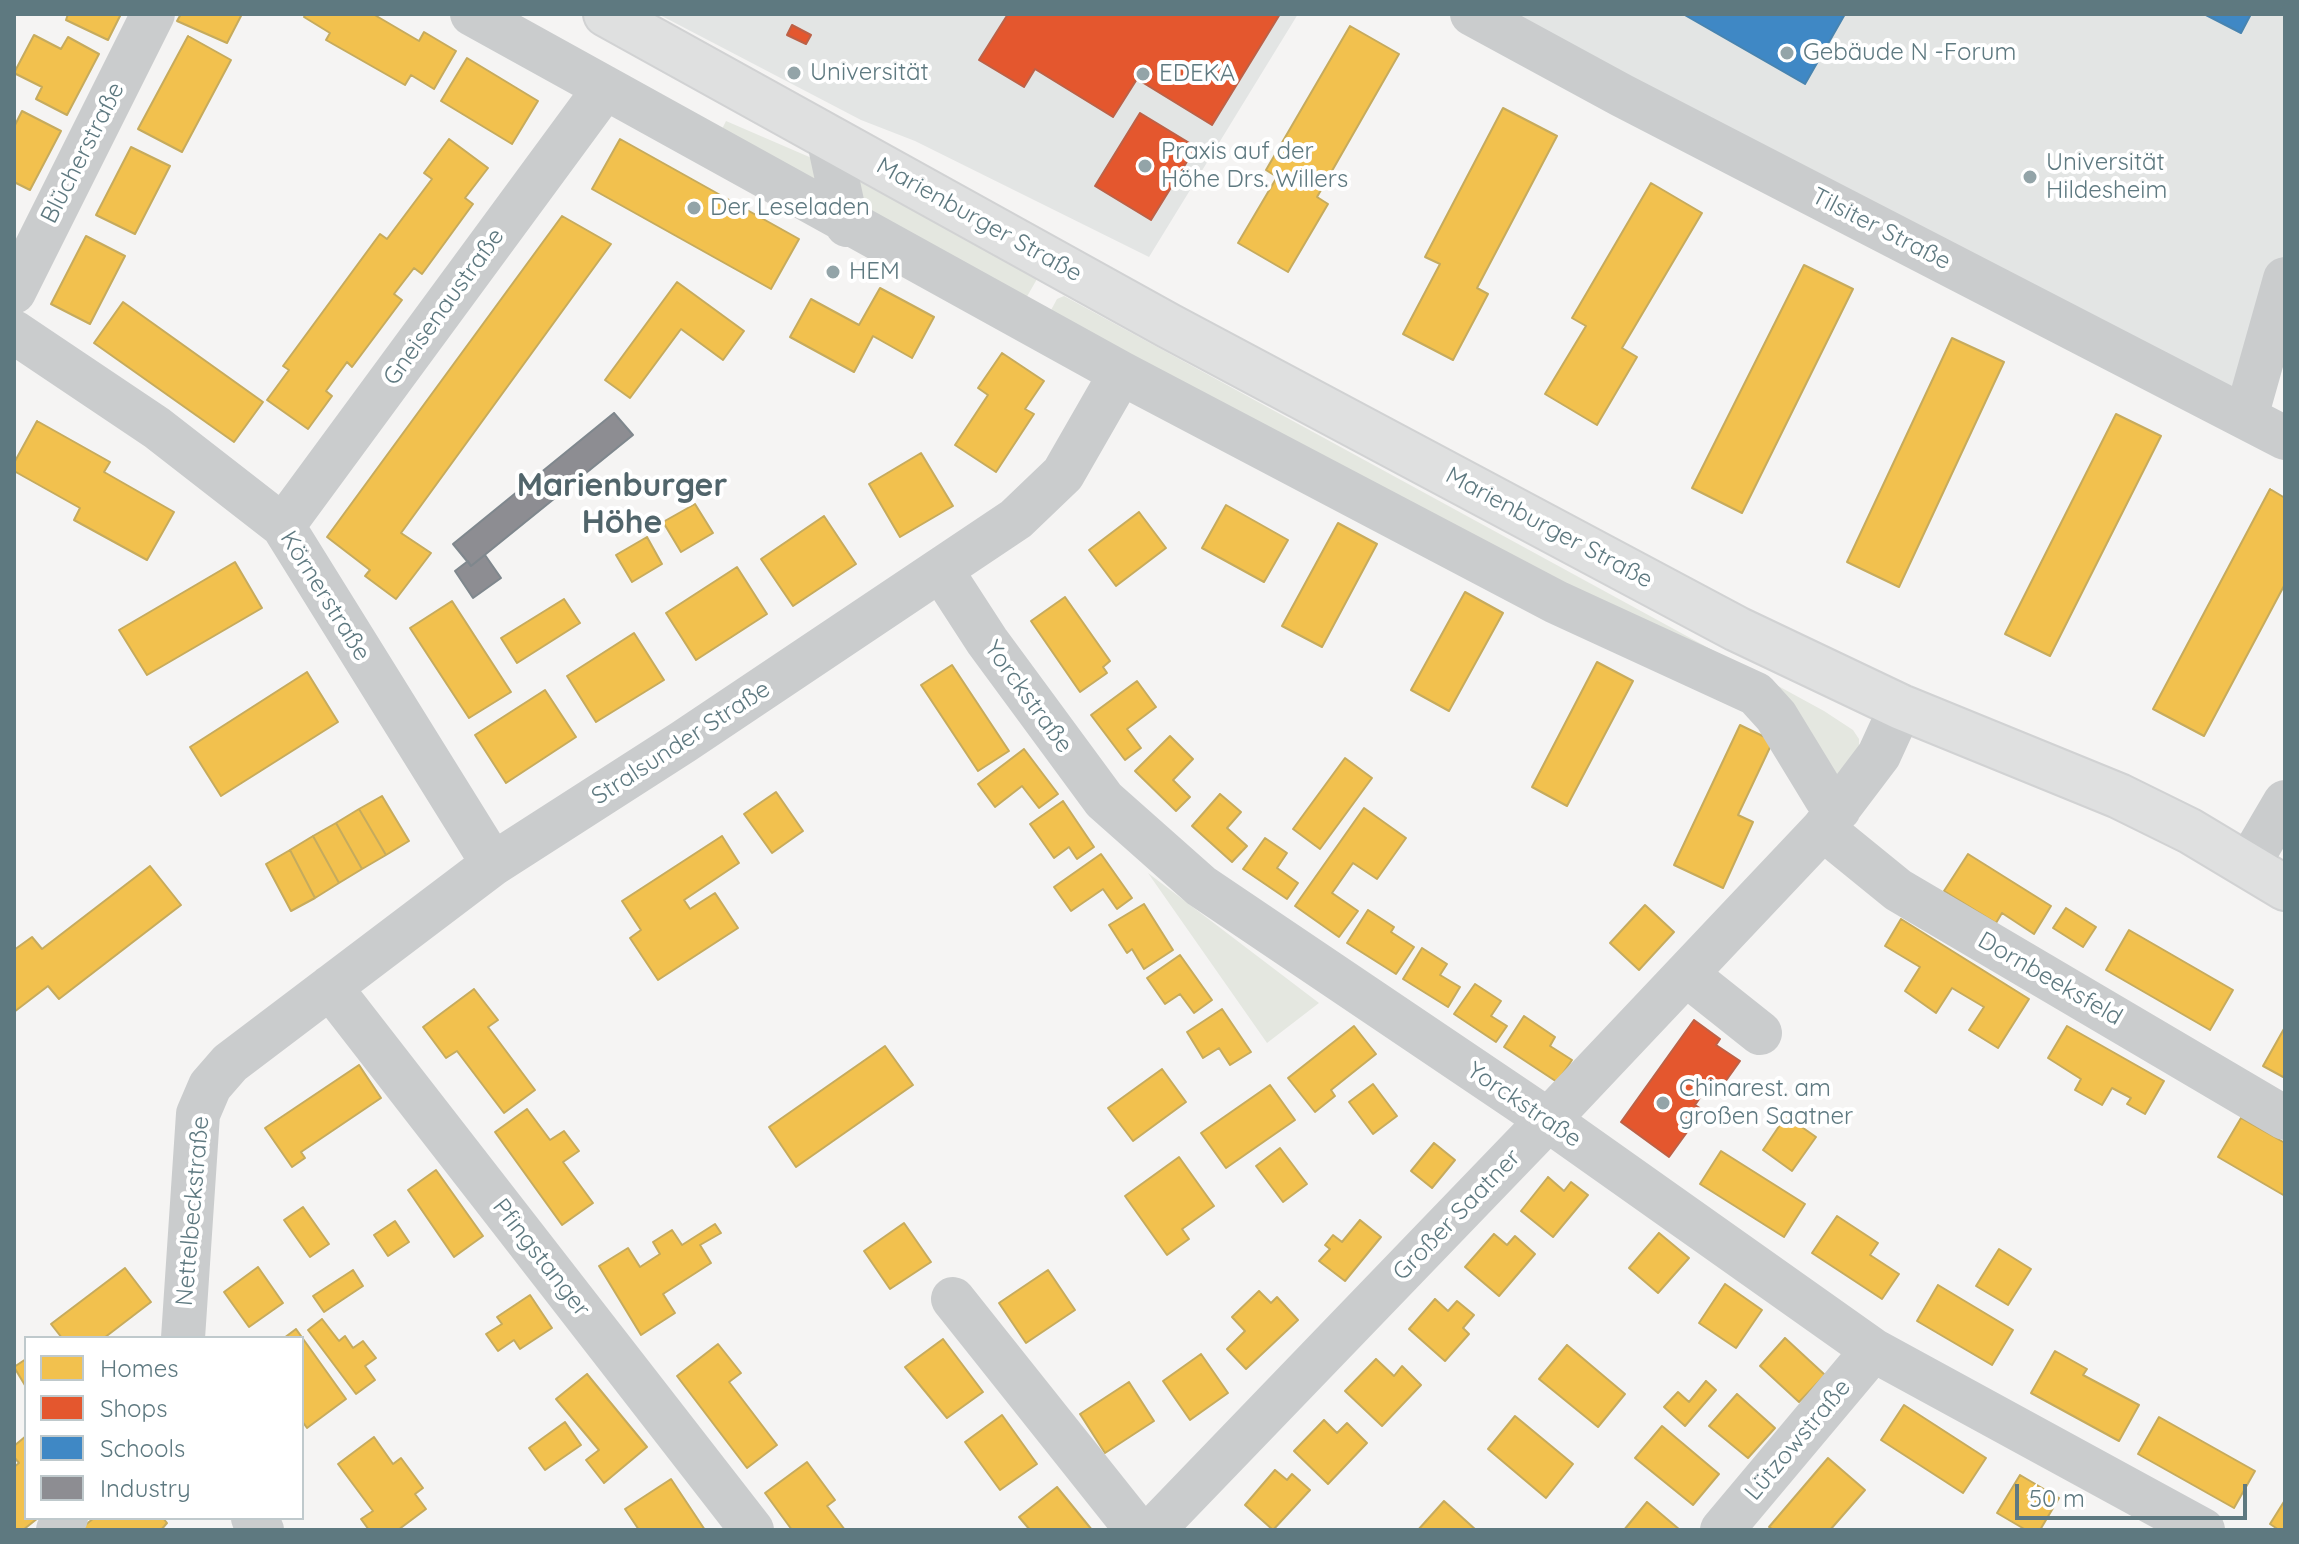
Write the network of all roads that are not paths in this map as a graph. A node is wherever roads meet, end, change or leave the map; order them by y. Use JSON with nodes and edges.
{"nodes":[{"id":1,"x":153,"y":14,"type":"edge"},
{"id":2,"x":472,"y":14,"type":"edge"},
{"id":3,"x":606,"y":14,"type":"edge"},
{"id":4,"x":1475,"y":15,"type":"edge"},
{"id":5,"x":605,"y":88,"type":"junction"},
{"id":6,"x":828,"y":137,"type":"junction"},
{"id":7,"x":847,"y":225,"type":"junction"},
{"id":8,"x":2285,"y":279,"type":"edge"},
{"id":9,"x":14,"y":292,"type":"edge"},
{"id":10,"x":14,"y":332,"type":"edge"},
{"id":11,"x":1121,"y":373,"type":"junction"},
{"id":12,"x":2246,"y":417,"type":"junction"},
{"id":13,"x":2285,"y":438,"type":"edge"},
{"id":14,"x":283,"y":526,"type":"junction"},
{"id":15,"x":941,"y":570,"type":"junction"},
{"id":16,"x":1901,"y":707,"type":"junction"},
{"id":17,"x":2285,"y":802,"type":"edge"},
{"id":18,"x":1831,"y":819,"type":"junction"},
{"id":19,"x":493,"y":864,"type":"junction"},
{"id":20,"x":2248,"y":865,"type":"junction"},
{"id":21,"x":2285,"y":888,"type":"edge"},
{"id":22,"x":1687,"y":975,"type":"junction"},
{"id":23,"x":330,"y":987,"type":"junction"},
{"id":24,"x":1760,"y":1033,"type":"dead end"},
{"id":25,"x":210,"y":1086,"type":"joint"},
{"id":26,"x":2285,"y":1118,"type":"edge"},
{"id":27,"x":1548,"y":1120,"type":"junction"},
{"id":28,"x":953,"y":1299,"type":"dead end"},
{"id":29,"x":183,"y":1336,"type":"edge"},
{"id":30,"x":1873,"y":1350,"type":"junction"},
{"id":31,"x":752,"y":1530,"type":"edge"},
{"id":32,"x":1137,"y":1530,"type":"edge"},
{"id":33,"x":1153,"y":1530,"type":"edge"},
{"id":34,"x":1722,"y":1530,"type":"edge"},
{"id":35,"x":2203,"y":1530,"type":"edge"}],
"edges":[{"from":1,"to":9,"type":"street","name":"Blücherstraße"},
{"from":2,"to":5,"type":"street"},
{"from":3,"to":6,"type":"main road","name":"Marienburger Straße"},
{"from":4,"to":12,"type":"street","name":"Tilsiter Straße"},
{"from":5,"to":7,"type":"street"},
{"from":5,"to":14,"type":"street","name":"Gneisenaustraße"},
{"from":6,"to":7,"type":"street","name":"Marienburger Straße"},
{"from":6,"to":16,"type":"main road","name":"Marienburger Straße"},
{"from":7,"to":11,"type":"street"},
{"from":8,"to":12,"type":"street"},
{"from":10,"to":14,"type":"street","name":"Körnerstraße"},
{"from":11,"to":15,"type":"street","name":"Stralsunder Straße"},
{"from":11,"to":18,"type":"street"},
{"from":12,"to":13,"type":"street","name":"Tilsiter Straße"},
{"from":14,"to":19,"type":"street","name":"Körnerstraße"},
{"from":15,"to":19,"type":"street","name":"Stralsunder Straße"},
{"from":15,"to":27,"type":"street","name":"Yorckstraße"},
{"from":16,"to":18,"type":"street","name":"Großer Saatner"},
{"from":16,"to":20,"type":"main road","name":"Marienburger Straße"},
{"from":17,"to":20,"type":"street"},
{"from":18,"to":22,"type":"street","name":"Großer Saatner"},
{"from":18,"to":26,"type":"street","name":"Dornbeeksfeld"},
{"from":19,"to":23,"type":"street","name":"Stralsunder Straße"},
{"from":20,"to":21,"type":"main road","name":"Marienburger Straße"},
{"from":22,"to":24,"type":"street"},
{"from":22,"to":27,"type":"street","name":"Großer Saatner"},
{"from":23,"to":25,"type":"street","name":"Stralsunder Straße"},
{"from":23,"to":31,"type":"street","name":"Pfingstanger"},
{"from":25,"to":29,"type":"street","name":"Nettelbeckstraße"},
{"from":27,"to":30,"type":"street","name":"Yorckstraße"},
{"from":27,"to":33,"type":"street","name":"Großer Saatner"},
{"from":28,"to":32,"type":"street"},
{"from":30,"to":34,"type":"street","name":"Lützowstraße"},
{"from":30,"to":35,"type":"street","name":"Yorckstraße"}]}
